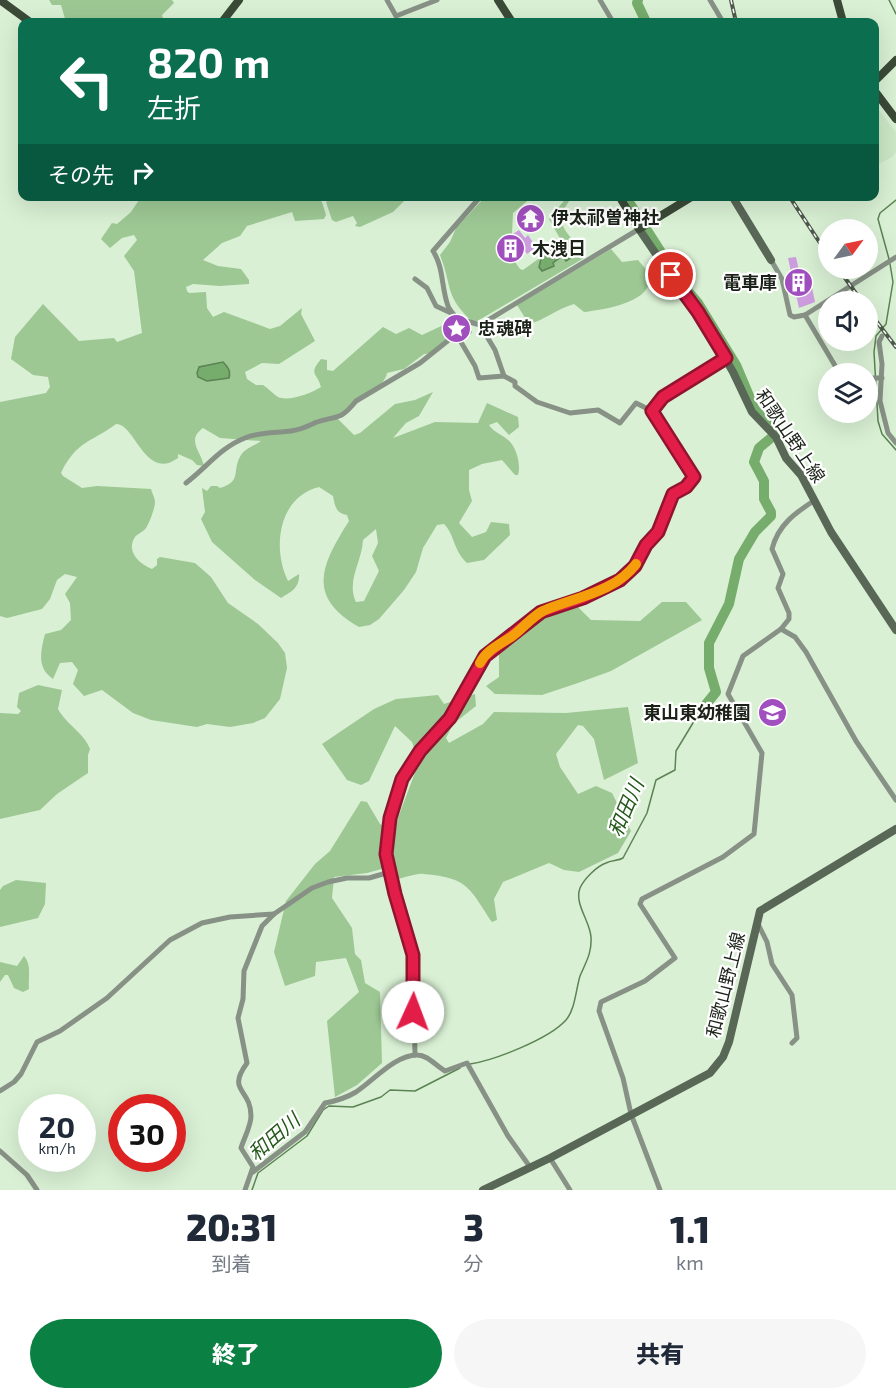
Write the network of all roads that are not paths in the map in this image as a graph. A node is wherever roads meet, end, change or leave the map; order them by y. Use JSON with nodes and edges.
{"nodes":[{"id":1,"x":0,"y":0,"type":"edge"},
{"id":2,"x":239,"y":0,"type":"edge"},
{"id":3,"x":387,"y":0,"type":"edge"},
{"id":4,"x":437,"y":0,"type":"edge"},
{"id":5,"x":498,"y":0,"type":"edge"},
{"id":6,"x":600,"y":0,"type":"edge"},
{"id":7,"x":711,"y":0,"type":"edge"},
{"id":8,"x":837,"y":0,"type":"edge"},
{"id":9,"x":25,"y":18,"type":"edge"},
{"id":10,"x":225,"y":18,"type":"edge"},
{"id":11,"x":509,"y":18,"type":"edge"},
{"id":12,"x":611,"y":18,"type":"edge"},
{"id":13,"x":721,"y":18,"type":"edge"},
{"id":14,"x":842,"y":18,"type":"edge"},
{"id":15,"x":896,"y":60,"type":"edge"},
{"id":16,"x":879,"y":77,"type":"edge"},
{"id":17,"x":879,"y":97,"type":"edge"},
{"id":18,"x":896,"y":119,"type":"edge"},
{"id":19,"x":478,"y":201,"type":"edge"},
{"id":20,"x":623,"y":201,"type":"edge"},
{"id":21,"x":685,"y":201,"type":"edge"},
{"id":22,"x":735,"y":201,"type":"edge"},
{"id":23,"x":642,"y":227,"type":"junction"},
{"id":24,"x":896,"y":257,"type":"edge"},
{"id":25,"x":771,"y":260,"type":"joint"},
{"id":26,"x":415,"y":279,"type":"dead end"},
{"id":27,"x":451,"y":313,"type":"junction"},
{"id":28,"x":805,"y":315,"type":"junction"},
{"id":29,"x":461,"y":320,"type":"junction"},
{"id":30,"x":480,"y":325,"type":"junction"},
{"id":31,"x":882,"y":336,"type":"dead end"},
{"id":32,"x":459,"y":338,"type":"junction"},
{"id":33,"x":726,"y":358,"type":"junction"},
{"id":34,"x":833,"y":363,"type":"edge"},
{"id":35,"x":504,"y":376,"type":"junction"},
{"id":36,"x":878,"y":378,"type":"edge"},
{"id":37,"x":882,"y":378,"type":"junction"},
{"id":38,"x":652,"y":411,"type":"junction"},
{"id":39,"x":896,"y":443,"type":"edge"},
{"id":40,"x":186,"y":483,"type":"dead end"},
{"id":41,"x":815,"y":500,"type":"junction"},
{"id":42,"x":781,"y":629,"type":"junction"},
{"id":43,"x":896,"y":630,"type":"edge"},
{"id":44,"x":896,"y":800,"type":"edge"},
{"id":45,"x":896,"y":829,"type":"edge"},
{"id":46,"x":390,"y":872,"type":"junction"},
{"id":47,"x":274,"y":914,"type":"junction"},
{"id":48,"x":757,"y":922,"type":"junction"},
{"id":49,"x":792,"y":1043,"type":"dead end"},
{"id":50,"x":416,"y":1055,"type":"junction"},
{"id":51,"x":0,"y":1091,"type":"edge"},
{"id":52,"x":631,"y":1114,"type":"junction"},
{"id":53,"x":0,"y":1151,"type":"edge"},
{"id":54,"x":550,"y":1158,"type":"junction"},
{"id":55,"x":530,"y":1167,"type":"junction"},
{"id":56,"x":252,"y":1174,"type":"junction"},
{"id":57,"x":37,"y":1190,"type":"edge"},
{"id":58,"x":245,"y":1190,"type":"edge"},
{"id":59,"x":483,"y":1190,"type":"edge"},
{"id":60,"x":570,"y":1190,"type":"edge"},
{"id":61,"x":660,"y":1190,"type":"edge"}],
"edges":[{"from":1,"to":9,"type":"main road"},
{"from":2,"to":10,"type":"main road"},
{"from":3,"to":4,"type":"street"},
{"from":5,"to":11,"type":"main road"},
{"from":6,"to":12,"type":"street"},
{"from":7,"to":13,"type":"street"},
{"from":8,"to":14,"type":"main road"},
{"from":15,"to":16,"type":"main road"},
{"from":17,"to":18,"type":"main road"},
{"from":19,"to":27,"type":"street"},
{"from":20,"to":23,"type":"main road"},
{"from":21,"to":23,"type":"main road"},
{"from":22,"to":25,"type":"main road"},
{"from":23,"to":30,"type":"street"},
{"from":23,"to":33,"type":"main road","name":"和歌山野上線"},
{"from":24,"to":28,"type":"street"},
{"from":25,"to":28,"type":"street"},
{"from":26,"to":27,"type":"street"},
{"from":27,"to":29,"type":"street"},
{"from":28,"to":34,"type":"street"},
{"from":29,"to":30,"type":"street"},
{"from":29,"to":32,"type":"street"},
{"from":30,"to":35,"type":"street"},
{"from":31,"to":37,"type":"street"},
{"from":32,"to":35,"type":"street"},
{"from":32,"to":40,"type":"street"},
{"from":33,"to":38,"type":"street"},
{"from":33,"to":41,"type":"main road","name":"和歌山野上線"},
{"from":35,"to":38,"type":"street"},
{"from":36,"to":37,"type":"street"},
{"from":37,"to":39,"type":"street"},
{"from":38,"to":46,"type":"street"},
{"from":41,"to":42,"type":"street"},
{"from":41,"to":43,"type":"main road","name":"和歌山野上線"},
{"from":42,"to":44,"type":"street"},
{"from":42,"to":52,"type":"street"},
{"from":45,"to":48,"type":"main road","name":"和歌山野上線"},
{"from":46,"to":47,"type":"street"},
{"from":46,"to":50,"type":"street"},
{"from":47,"to":51,"type":"street"},
{"from":47,"to":56,"type":"street"},
{"from":48,"to":49,"type":"street"},
{"from":48,"to":52,"type":"main road","name":"和歌山野上線"},
{"from":50,"to":55,"type":"street"},
{"from":50,"to":56,"type":"street"},
{"from":52,"to":54,"type":"main road","name":"和歌山野上線"},
{"from":52,"to":61,"type":"street"},
{"from":53,"to":57,"type":"street"},
{"from":54,"to":55,"type":"main road","name":"和歌山野上線"},
{"from":54,"to":60,"type":"street"},
{"from":55,"to":59,"type":"main road","name":"和歌山野上線"},
{"from":56,"to":58,"type":"street"}]}
